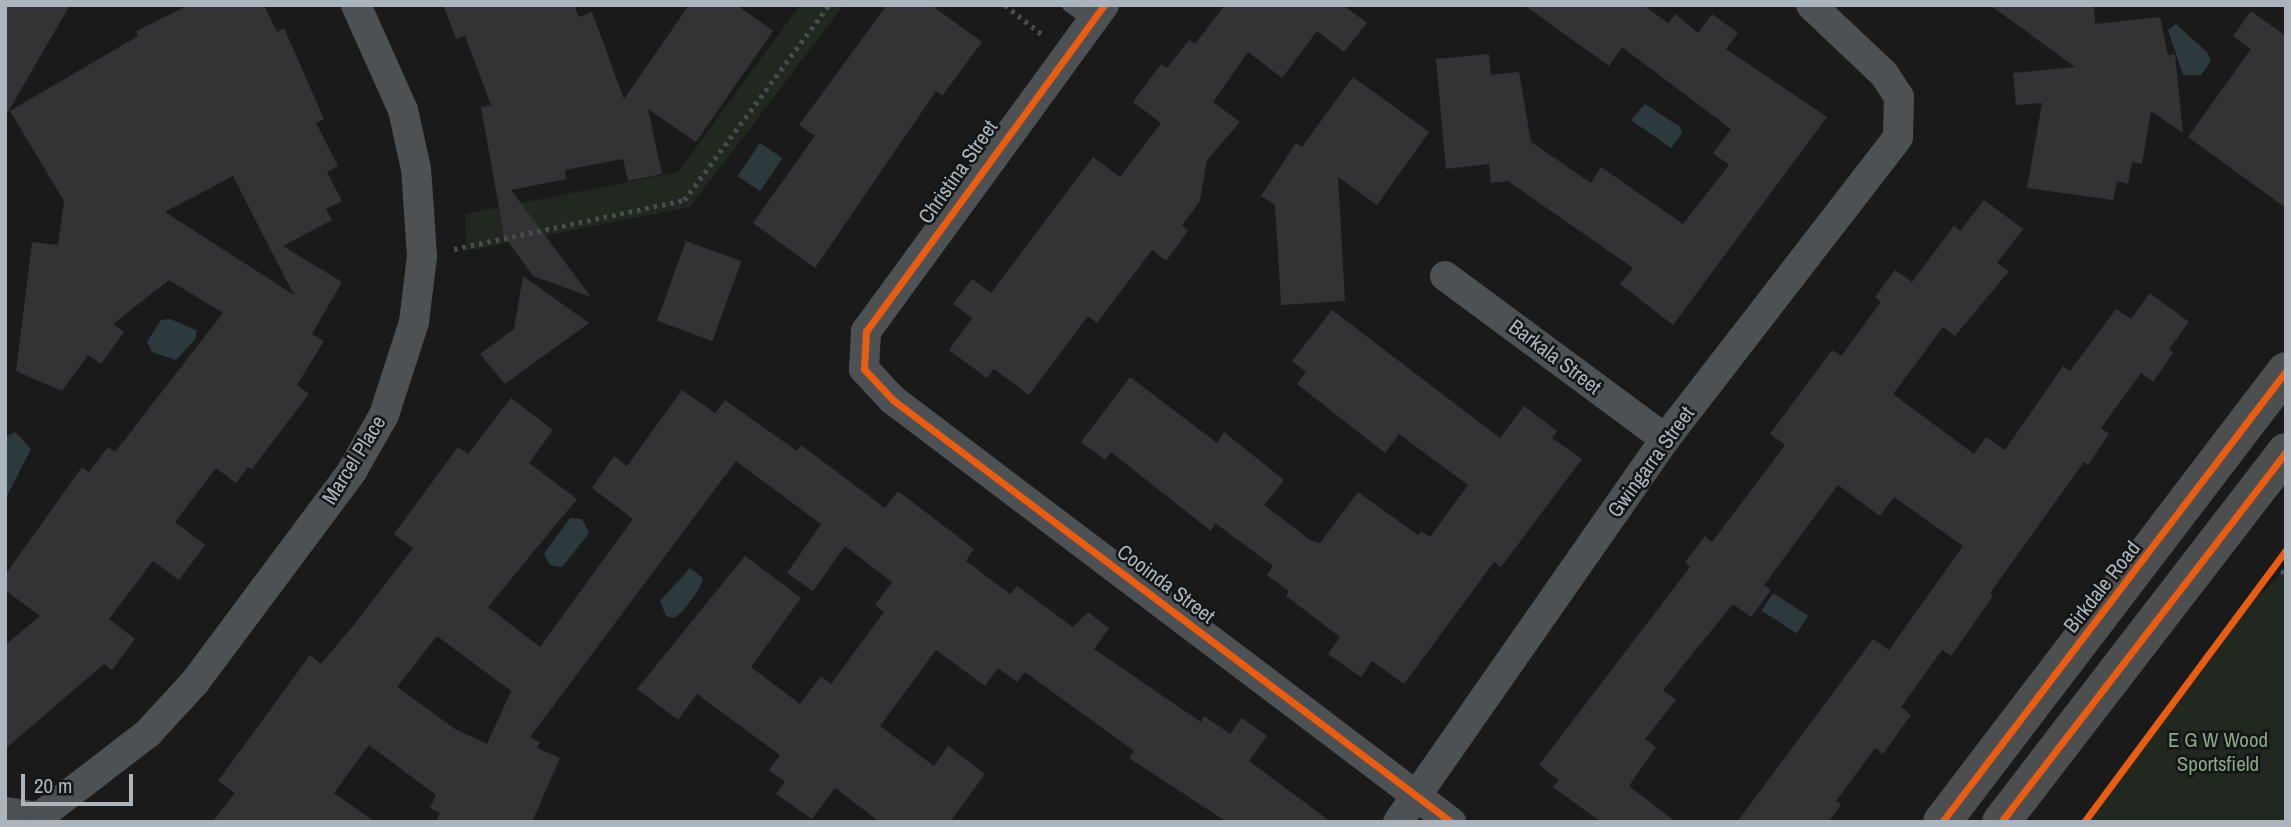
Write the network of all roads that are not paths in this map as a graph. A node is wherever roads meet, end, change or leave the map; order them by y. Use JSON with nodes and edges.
{"nodes":[{"id":1,"x":356,"y":5,"type":"edge"},
{"id":2,"x":1821,"y":8,"type":"edge"},
{"id":3,"x":1088,"y":10,"type":"edge"},
{"id":4,"x":1445,"y":275,"type":"dead end"},
{"id":5,"x":864,"y":369,"type":"joint"},
{"id":6,"x":2286,"y":371,"type":"edge"},
{"id":7,"x":1665,"y":439,"type":"junction"},
{"id":8,"x":2286,"y":452,"type":"edge"},
{"id":9,"x":1417,"y":795,"type":"junction"},
{"id":10,"x":5,"y":812,"type":"edge"},
{"id":11,"x":39,"y":819,"type":"edge"},
{"id":12,"x":1398,"y":822,"type":"edge"},
{"id":13,"x":1451,"y":822,"type":"edge"},
{"id":14,"x":1942,"y":822,"type":"edge"},
{"id":15,"x":2001,"y":822,"type":"edge"}],
"edges":[{"from":1,"to":11,"type":"street","name":"Marcel Place"},
{"from":2,"to":7,"type":"street","name":"Gwingarra Street"},
{"from":3,"to":5,"type":"street","name":"Christina Street"},
{"from":4,"to":7,"type":"street","name":"Barkala Street"},
{"from":5,"to":9,"type":"street","name":"Cooinda Street"},
{"from":6,"to":14,"type":"main road","name":"Birkdale Road"},
{"from":7,"to":9,"type":"street","name":"Gwingarra Street"},
{"from":8,"to":15,"type":"main road"},
{"from":9,"to":12,"type":"street","name":"Gwingarra Street"},
{"from":9,"to":13,"type":"street","name":"Cooinda Street"},
{"from":10,"to":11,"type":"street"}]}
